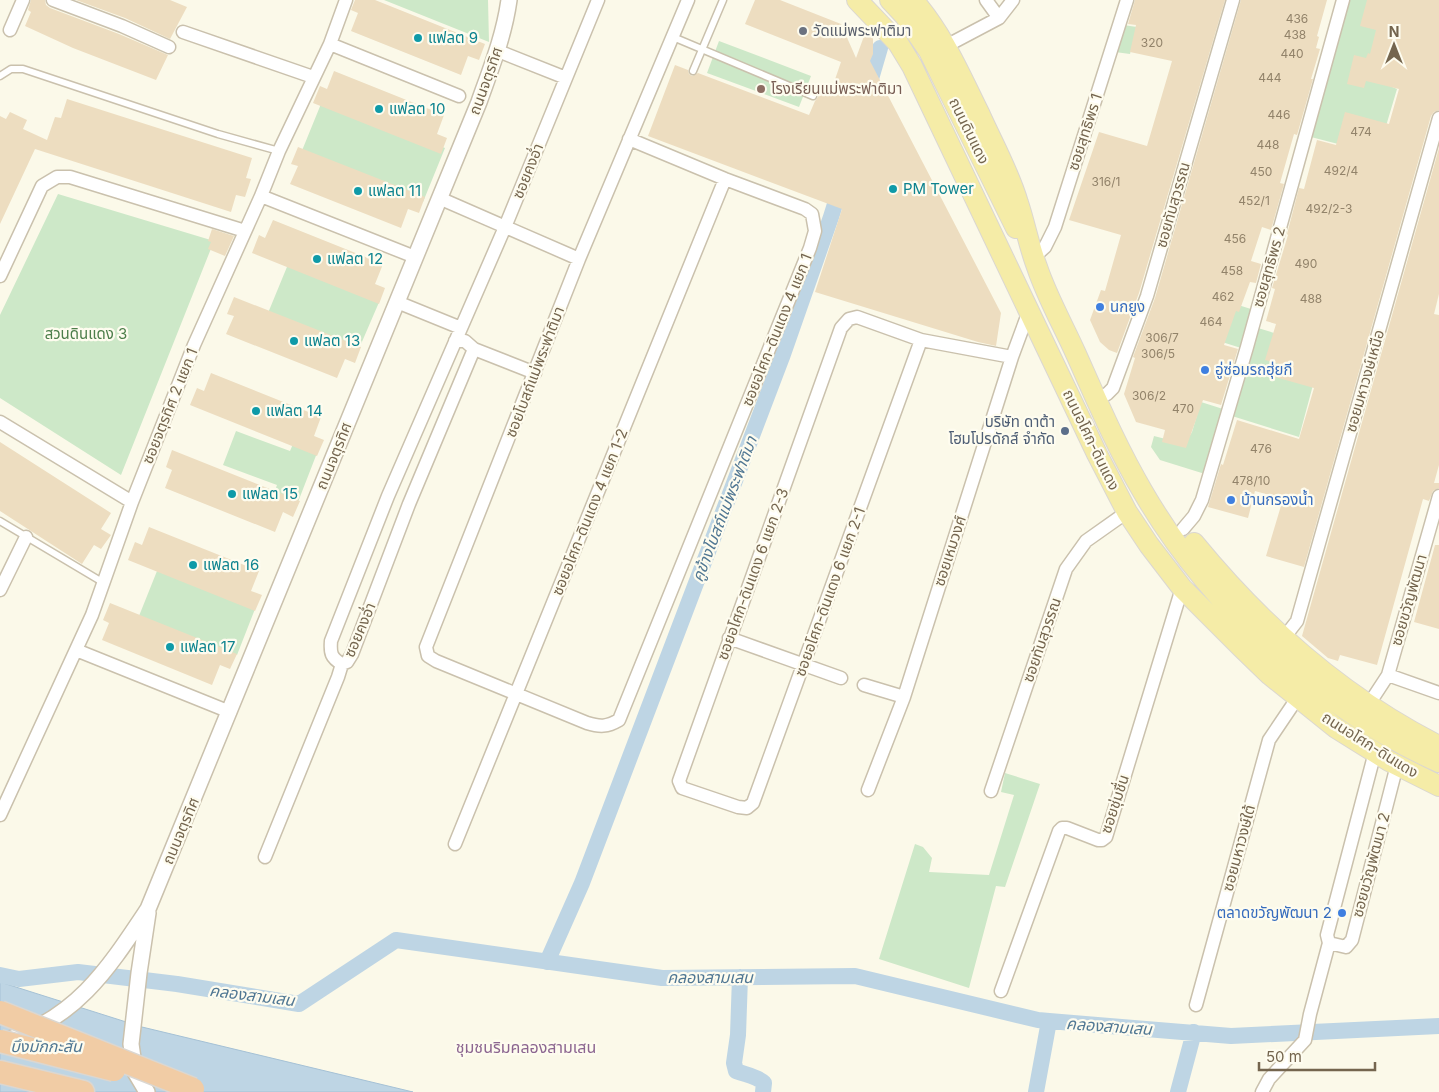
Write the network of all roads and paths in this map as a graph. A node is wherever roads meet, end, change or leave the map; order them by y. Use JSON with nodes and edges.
{"nodes":[{"id":1,"x":23,"y":0,"type":"edge"},
{"id":2,"x":53,"y":0,"type":"edge"},
{"id":3,"x":346,"y":0,"type":"edge"},
{"id":4,"x":509,"y":0,"type":"edge"},
{"id":5,"x":598,"y":0,"type":"edge"},
{"id":6,"x":688,"y":0,"type":"edge"},
{"id":7,"x":723,"y":0,"type":"edge"},
{"id":8,"x":857,"y":0,"type":"edge"},
{"id":9,"x":890,"y":0,"type":"edge"},
{"id":10,"x":913,"y":0,"type":"edge"},
{"id":11,"x":986,"y":0,"type":"edge"},
{"id":12,"x":1013,"y":0,"type":"edge"},
{"id":13,"x":1127,"y":0,"type":"edge"},
{"id":14,"x":1233,"y":0,"type":"edge"},
{"id":15,"x":1343,"y":0,"type":"edge"},
{"id":16,"x":999,"y":18,"type":"junction"},
{"id":17,"x":10,"y":30,"type":"dead end"},
{"id":18,"x":183,"y":32,"type":"dead end"},
{"id":19,"x":673,"y":36,"type":"junction"},
{"id":20,"x":330,"y":44,"type":"junction"},
{"id":21,"x":946,"y":46,"type":"junction"},
{"id":22,"x":169,"y":47,"type":"dead end"},
{"id":23,"x":702,"y":50,"type":"junction"},
{"id":24,"x":498,"y":51,"type":"junction"},
{"id":25,"x":693,"y":71,"type":"dead end"},
{"id":26,"x":0,"y":76,"type":"edge"},
{"id":27,"x":313,"y":77,"type":"junction"},
{"id":28,"x":566,"y":78,"type":"junction"},
{"id":29,"x":459,"y":96,"type":"dead end"},
{"id":30,"x":813,"y":96,"type":"dead end"},
{"id":31,"x":1439,"y":118,"type":"edge"},
{"id":32,"x":629,"y":139,"type":"junction"},
{"id":33,"x":279,"y":151,"type":"junction"},
{"id":34,"x":725,"y":179,"type":"junction"},
{"id":35,"x":261,"y":196,"type":"junction"},
{"id":36,"x":439,"y":198,"type":"junction"},
{"id":37,"x":505,"y":226,"type":"junction"},
{"id":38,"x":245,"y":231,"type":"junction"},
{"id":39,"x":415,"y":257,"type":"junction"},
{"id":40,"x":579,"y":259,"type":"junction"},
{"id":41,"x":1033,"y":261,"type":"junction"},
{"id":42,"x":0,"y":276,"type":"edge"},
{"id":43,"x":397,"y":302,"type":"junction"},
{"id":44,"x":1028,"y":311,"type":"junction"},
{"id":45,"x":461,"y":328,"type":"junction"},
{"id":46,"x":921,"y":340,"type":"junction"},
{"id":47,"x":455,"y":341,"type":"junction"},
{"id":48,"x":474,"y":349,"type":"junction"},
{"id":49,"x":1012,"y":357,"type":"junction"},
{"id":50,"x":535,"y":373,"type":"junction"},
{"id":51,"x":1096,"y":399,"type":"junction"},
{"id":52,"x":0,"y":422,"type":"edge"},
{"id":53,"x":1114,"y":435,"type":"junction"},
{"id":54,"x":388,"y":496,"type":"junction"},
{"id":55,"x":132,"y":502,"type":"junction"},
{"id":56,"x":1438,"y":503,"type":"edge"},
{"id":57,"x":409,"y":504,"type":"junction"},
{"id":58,"x":1127,"y":512,"type":"junction"},
{"id":59,"x":0,"y":522,"type":"edge"},
{"id":60,"x":1183,"y":529,"type":"junction"},
{"id":61,"x":26,"y":537,"type":"junction"},
{"id":62,"x":104,"y":583,"type":"junction"},
{"id":63,"x":1182,"y":588,"type":"junction"},
{"id":64,"x":0,"y":590,"type":"edge"},
{"id":65,"x":730,"y":638,"type":"junction"},
{"id":66,"x":1283,"y":640,"type":"junction"},
{"id":67,"x":76,"y":650,"type":"junction"},
{"id":68,"x":342,"y":664,"type":"junction"},
{"id":69,"x":805,"y":665,"type":"junction"},
{"id":70,"x":1388,"y":675,"type":"junction"},
{"id":71,"x":841,"y":678,"type":"dead end"},
{"id":72,"x":864,"y":685,"type":"dead end"},
{"id":73,"x":517,"y":693,"type":"junction"},
{"id":74,"x":1439,"y":693,"type":"edge"},
{"id":75,"x":904,"y":697,"type":"junction"},
{"id":76,"x":1298,"y":697,"type":"junction"},
{"id":77,"x":1369,"y":704,"type":"junction"},
{"id":78,"x":230,"y":712,"type":"junction"},
{"id":79,"x":1375,"y":752,"type":"junction"},
{"id":80,"x":1434,"y":754,"type":"edge"},
{"id":81,"x":1397,"y":765,"type":"junction"},
{"id":82,"x":1439,"y":786,"type":"edge"},
{"id":83,"x":868,"y":790,"type":"dead end"},
{"id":84,"x":990,"y":790,"type":"dead end"},
{"id":85,"x":714,"y":799,"type":"joint"},
{"id":86,"x":0,"y":815,"type":"edge"},
{"id":87,"x":455,"y":844,"type":"dead end"},
{"id":88,"x":265,"y":857,"type":"dead end"},
{"id":89,"x":148,"y":908,"type":"junction"},
{"id":90,"x":1329,"y":943,"type":"junction"},
{"id":91,"x":1000,"y":991,"type":"dead end"},
{"id":92,"x":1196,"y":1005,"type":"dead end"},
{"id":93,"x":0,"y":1012,"type":"edge"},
{"id":94,"x":0,"y":1042,"type":"edge"},
{"id":95,"x":0,"y":1072,"type":"edge"},
{"id":96,"x":199,"y":1091,"type":"edge"},
{"id":97,"x":83,"y":1092,"type":"edge"},
{"id":98,"x":147,"y":1092,"type":"edge"},
{"id":99,"x":1262,"y":1092,"type":"edge"}],
"edges":[{"from":1,"to":17,"type":"street"},
{"from":2,"to":22,"type":"street"},
{"from":3,"to":20,"type":"street","name":"ซอยจตุรทิศ 2 แยก 1"},
{"from":4,"to":24,"type":"street","name":"ถนนจตุรทิศ"},
{"from":5,"to":28,"type":"street","name":"ซอยคงอ่ำ"},
{"from":6,"to":19,"type":"street","name":"ซอยโบสถ์แม่พระฟาติมา"},
{"from":7,"to":23,"type":"lane"},
{"from":8,"to":44,"type":"main road","name":"ถนนอโศก-ดินแดง"},
{"from":9,"to":41,"type":"main road","name":"ถนนดินแดง"},
{"from":10,"to":21,"type":"main road","name":"ถนนอโศก-ดินแดง"},
{"from":11,"to":16,"type":"street"},
{"from":12,"to":16,"type":"street"},
{"from":13,"to":41,"type":"street","name":"ซอยสุทธิพร 1"},
{"from":14,"to":51,"type":"street","name":"ซอยทับสุวรรณ"},
{"from":15,"to":60,"type":"street","name":"ซอยสุทธิพร 2"},
{"from":16,"to":21,"type":"street"},
{"from":18,"to":27,"type":"street"},
{"from":19,"to":23,"type":"lane"},
{"from":19,"to":32,"type":"street","name":"ซอยโบสถ์แม่พระฟาติมา"},
{"from":20,"to":27,"type":"street","name":"ซอยจตุรทิศ 2 แยก 1"},
{"from":20,"to":29,"type":"street"},
{"from":21,"to":41,"type":"main road","name":"ถนนอโศก-ดินแดง"},
{"from":23,"to":25,"type":"lane"},
{"from":23,"to":30,"type":"lane"},
{"from":24,"to":28,"type":"street"},
{"from":24,"to":36,"type":"street","name":"ถนนจตุรทิศ"},
{"from":26,"to":33,"type":"lane"},
{"from":27,"to":33,"type":"street","name":"ซอยจตุรทิศ 2 แยก 1"},
{"from":28,"to":37,"type":"street","name":"ซอยคงอ่ำ"},
{"from":31,"to":66,"type":"street","name":"ซอยมหาวงษ์เหนือ"},
{"from":32,"to":34,"type":"street","name":"ซอยอโศก-ดินแดง 4 แยก 1"},
{"from":32,"to":40,"type":"street","name":"ซอยโบสถ์แม่พระฟาติมา"},
{"from":33,"to":35,"type":"street","name":"ซอยจตุรทิศ 2 แยก 1"},
{"from":34,"to":73,"type":"street","name":"ซอยอโศก-ดินแดง 4 แยก 1-2"},
{"from":34,"to":73,"type":"street","name":"ซอยอโศก-ดินแดง 4 แยก 1"},
{"from":35,"to":38,"type":"street","name":"ซอยจตุรทิศ 2 แยก 1"},
{"from":35,"to":39,"type":"street"},
{"from":36,"to":37,"type":"street"},
{"from":36,"to":39,"type":"street","name":"ถนนจตุรทิศ"},
{"from":37,"to":40,"type":"street"},
{"from":37,"to":45,"type":"street","name":"ซอยคงอ่ำ"},
{"from":38,"to":42,"type":"street"},
{"from":38,"to":55,"type":"street","name":"ซอยจตุรทิศ 2 แยก 1"},
{"from":39,"to":43,"type":"street","name":"ถนนจตุรทิศ"},
{"from":40,"to":50,"type":"street","name":"ซอยโบสถ์แม่พระฟาติมา"},
{"from":41,"to":51,"type":"main road","name":"ถนนอโศก-ดินแดง"},
{"from":43,"to":45,"type":"street"},
{"from":43,"to":78,"type":"street","name":"ถนนจตุรทิศ"},
{"from":44,"to":49,"type":"street","name":"ซอยเหมวงศ์"},
{"from":44,"to":58,"type":"main road","name":"ถนนอโศก-ดินแดง"},
{"from":45,"to":47,"type":"street","name":"ซอยคงอ่ำ"},
{"from":46,"to":49,"type":"street"},
{"from":46,"to":65,"type":"street","name":"ซอยอโศก-ดินแดง 6 แยก 2-3"},
{"from":46,"to":69,"type":"street","name":"ซอยอโศก-ดินแดง 6 แยก 2-1"},
{"from":47,"to":48,"type":"street"},
{"from":47,"to":54,"type":"street","name":"ซอยคงอ่ำ"},
{"from":48,"to":50,"type":"street"},
{"from":48,"to":57,"type":"street","name":"ซอยคงอ่ำ"},
{"from":49,"to":75,"type":"street","name":"ซอยเหมวงศ์"},
{"from":50,"to":73,"type":"street","name":"ซอยโบสถ์แม่พระฟาติมา"},
{"from":51,"to":53,"type":"main road","name":"ถนนอโศก-ดินแดง"},
{"from":52,"to":55,"type":"street"},
{"from":53,"to":60,"type":"main road","name":"ถนนอโศก-ดินแดง"},
{"from":53,"to":80,"type":"main road","name":"ถนนอโศก-ดินแดง"},
{"from":54,"to":57,"type":"street"},
{"from":54,"to":68,"type":"street","name":"ซอยคงอ่ำ"},
{"from":55,"to":62,"type":"street","name":"ซอยจตุรทิศ 2 แยก 1"},
{"from":56,"to":70,"type":"street","name":"ซอยขวัญพัฒนา"},
{"from":57,"to":68,"type":"street","name":"ซอยคงอ่ำ"},
{"from":58,"to":63,"type":"main road","name":"ถนนอโศก-ดินแดง"},
{"from":58,"to":84,"type":"street","name":"ซอยทับสุวรรณ"},
{"from":59,"to":61,"type":"lane"},
{"from":60,"to":66,"type":"main road","name":"ถนนอโศก-ดินแดง"},
{"from":61,"to":62,"type":"lane"},
{"from":61,"to":64,"type":"street"},
{"from":62,"to":67,"type":"street","name":"ซอยจตุรทิศ 2 แยก 1"},
{"from":63,"to":76,"type":"main road","name":"ถนนอโศก-ดินแดง"},
{"from":63,"to":91,"type":"street","name":"ซอยชุ่มชื่น"},
{"from":65,"to":69,"type":"street"},
{"from":65,"to":85,"type":"street","name":"ซอยอโศก-ดินแดง 6 แยก 2-3"},
{"from":66,"to":77,"type":"main road","name":"ถนนอโศก-ดินแดง"},
{"from":67,"to":78,"type":"street"},
{"from":67,"to":86,"type":"street","name":"ซอยจตุรทิศ 2 แยก 1"},
{"from":68,"to":88,"type":"street"},
{"from":69,"to":71,"type":"street"},
{"from":69,"to":85,"type":"street","name":"ซอยอโศก-ดินแดง 6 แยก 2-1"},
{"from":70,"to":74,"type":"street"},
{"from":70,"to":77,"type":"street","name":"ซอยขวัญพัฒนา"},
{"from":72,"to":75,"type":"street"},
{"from":73,"to":87,"type":"street","name":"ซอยอโศก-ดินแดง 4 แยก 1-2"},
{"from":75,"to":83,"type":"street","name":"ซอยเหมวงศ์"},
{"from":76,"to":79,"type":"main road","name":"ถนนอโศก-ดินแดง"},
{"from":76,"to":92,"type":"street","name":"ซอยมหาวงษ์ใต้"},
{"from":77,"to":80,"type":"main road","name":"ถนนอโศก-ดินแดง"},
{"from":78,"to":89,"type":"street","name":"ถนนจตุรทิศ"},
{"from":79,"to":81,"type":"main road","name":"ถนนอโศก-ดินแดง"},
{"from":79,"to":90,"type":"street","name":"ซอยขวัญพัฒนา 2"},
{"from":81,"to":82,"type":"main road","name":"ถนนอโศก-ดินแดง"},
{"from":81,"to":90,"type":"street","name":"ซอยขวัญพัฒนา 2"},
{"from":89,"to":94,"type":"street","name":"ถนนจตุรทิศ","bridge":true},
{"from":89,"to":98,"type":"street","name":"ถนนจตุรทิศ"},
{"from":90,"to":99,"type":"street","name":"ซอยขวัญพัฒนา 2"},
{"from":93,"to":96,"type":"highway","bridge":true},
{"from":94,"to":96,"type":"highway","bridge":true},
{"from":95,"to":97,"type":"highway"}]}
